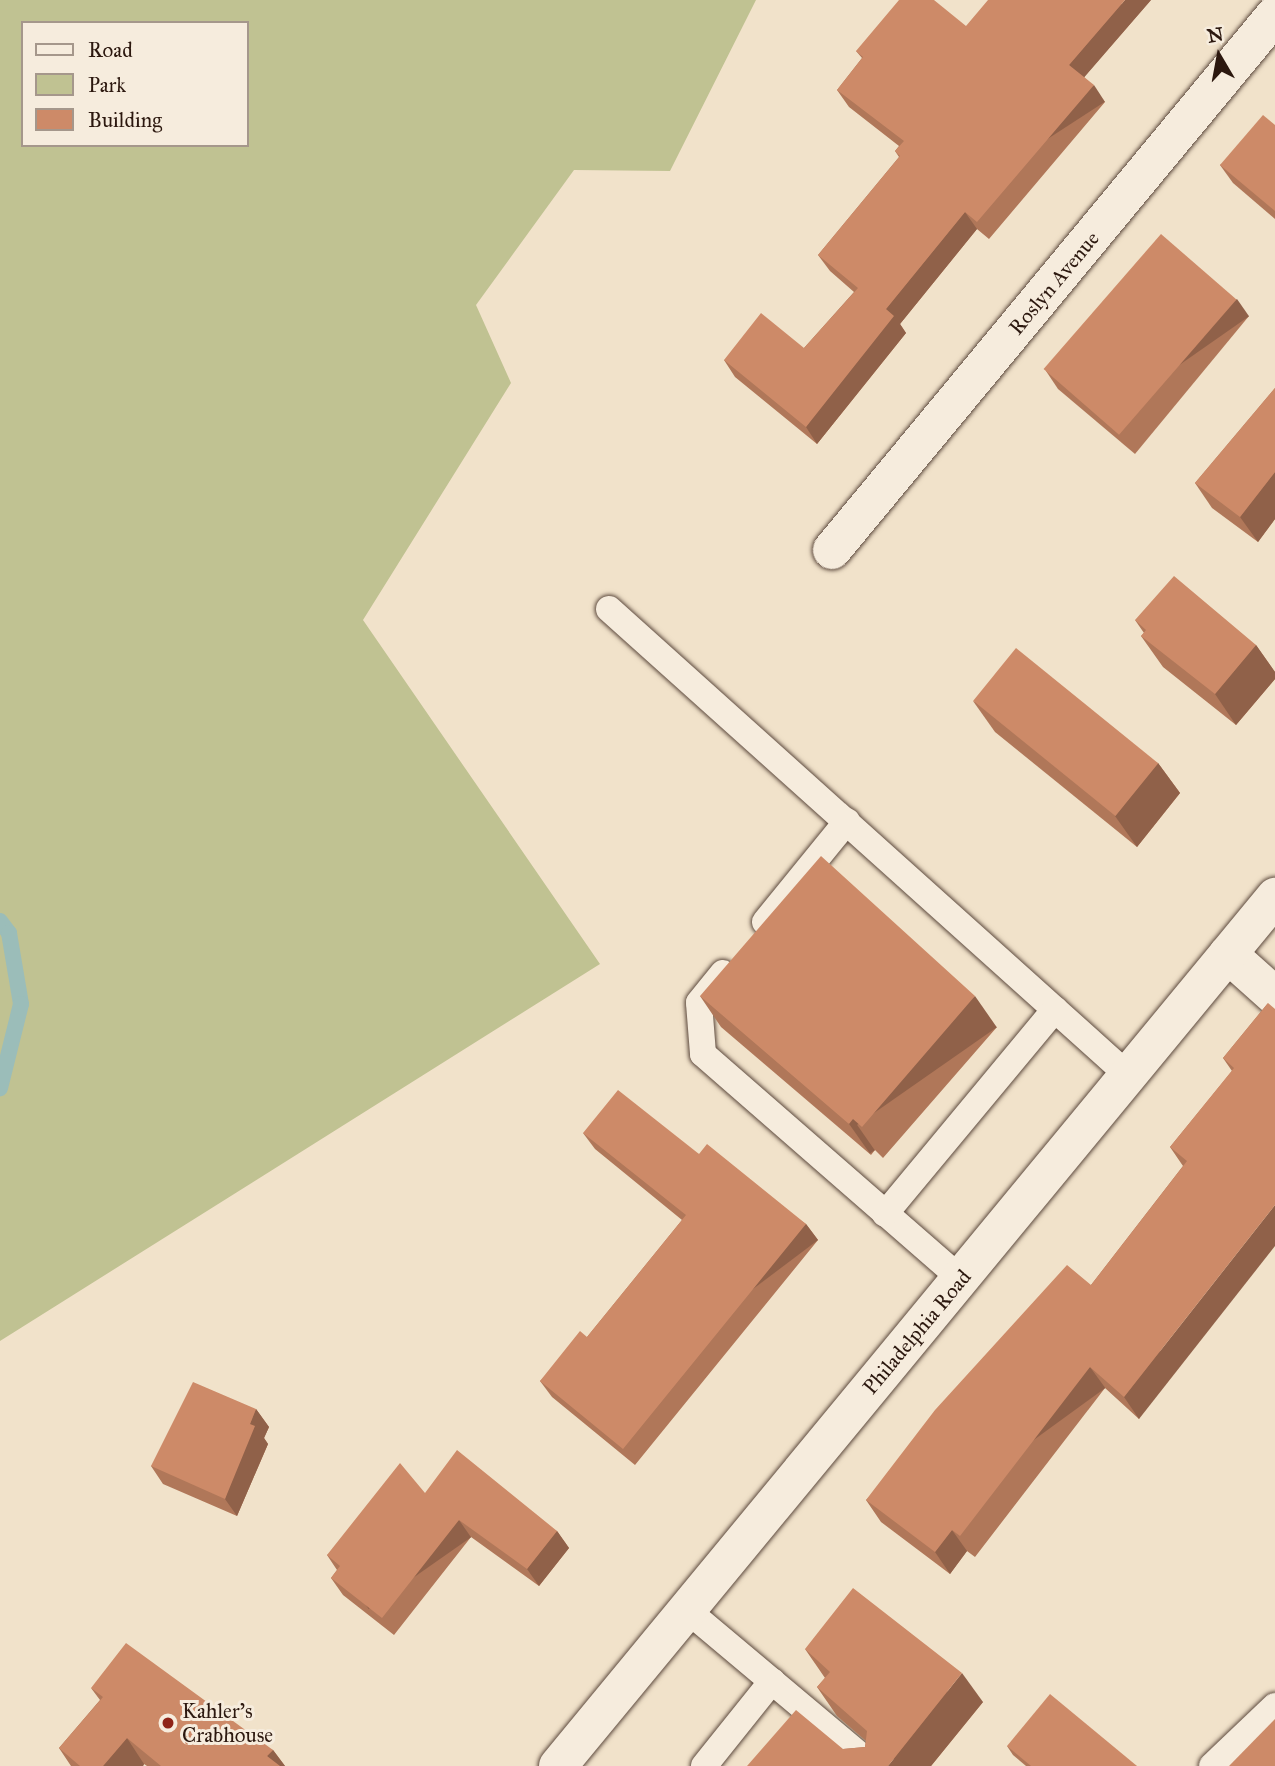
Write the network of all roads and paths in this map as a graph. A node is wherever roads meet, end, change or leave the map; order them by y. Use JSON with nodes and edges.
{"nodes":[{"id":1,"x":1275,"y":15,"type":"edge"},
{"id":2,"x":832,"y":550,"type":"dead end"},
{"id":3,"x":609,"y":609,"type":"dead end"},
{"id":4,"x":847,"y":821,"type":"junction"},
{"id":5,"x":1275,"y":897,"type":"edge"},
{"id":6,"x":1228,"y":954,"type":"junction"},
{"id":7,"x":1275,"y":996,"type":"edge"},
{"id":8,"x":1055,"y":1009,"type":"junction"},
{"id":9,"x":1129,"y":1076,"type":"junction"},
{"id":10,"x":885,"y":1214,"type":"junction"},
{"id":11,"x":961,"y":1279,"type":"junction"},
{"id":12,"x":687,"y":1609,"type":"junction"},
{"id":13,"x":772,"y":1681,"type":"junction"},
{"id":14,"x":1275,"y":1706,"type":"edge"},
{"id":15,"x":558,"y":1766,"type":"edge"},
{"id":16,"x":704,"y":1766,"type":"edge"},
{"id":17,"x":873,"y":1766,"type":"edge"},
{"id":18,"x":1212,"y":1766,"type":"edge"}],
"edges":[{"from":1,"to":2,"type":"main road","name":"Roslyn Avenue"},
{"from":3,"to":4,"type":"lane"},
{"from":4,"to":8,"type":"lane"},
{"from":4,"to":10,"type":"lane"},
{"from":5,"to":6,"type":"main road","name":"Philadelphia Road"},
{"from":6,"to":7,"type":"main road"},
{"from":6,"to":9,"type":"main road","name":"Philadelphia Road"},
{"from":8,"to":9,"type":"lane"},
{"from":8,"to":10,"type":"lane"},
{"from":9,"to":11,"type":"main road","name":"Philadelphia Road"},
{"from":10,"to":11,"type":"lane"},
{"from":11,"to":12,"type":"main road","name":"Philadelphia Road"},
{"from":12,"to":13,"type":"lane"},
{"from":12,"to":15,"type":"main road","name":"Philadelphia Road"},
{"from":13,"to":16,"type":"lane"},
{"from":13,"to":17,"type":"lane"},
{"from":14,"to":18,"type":"lane"}]}
